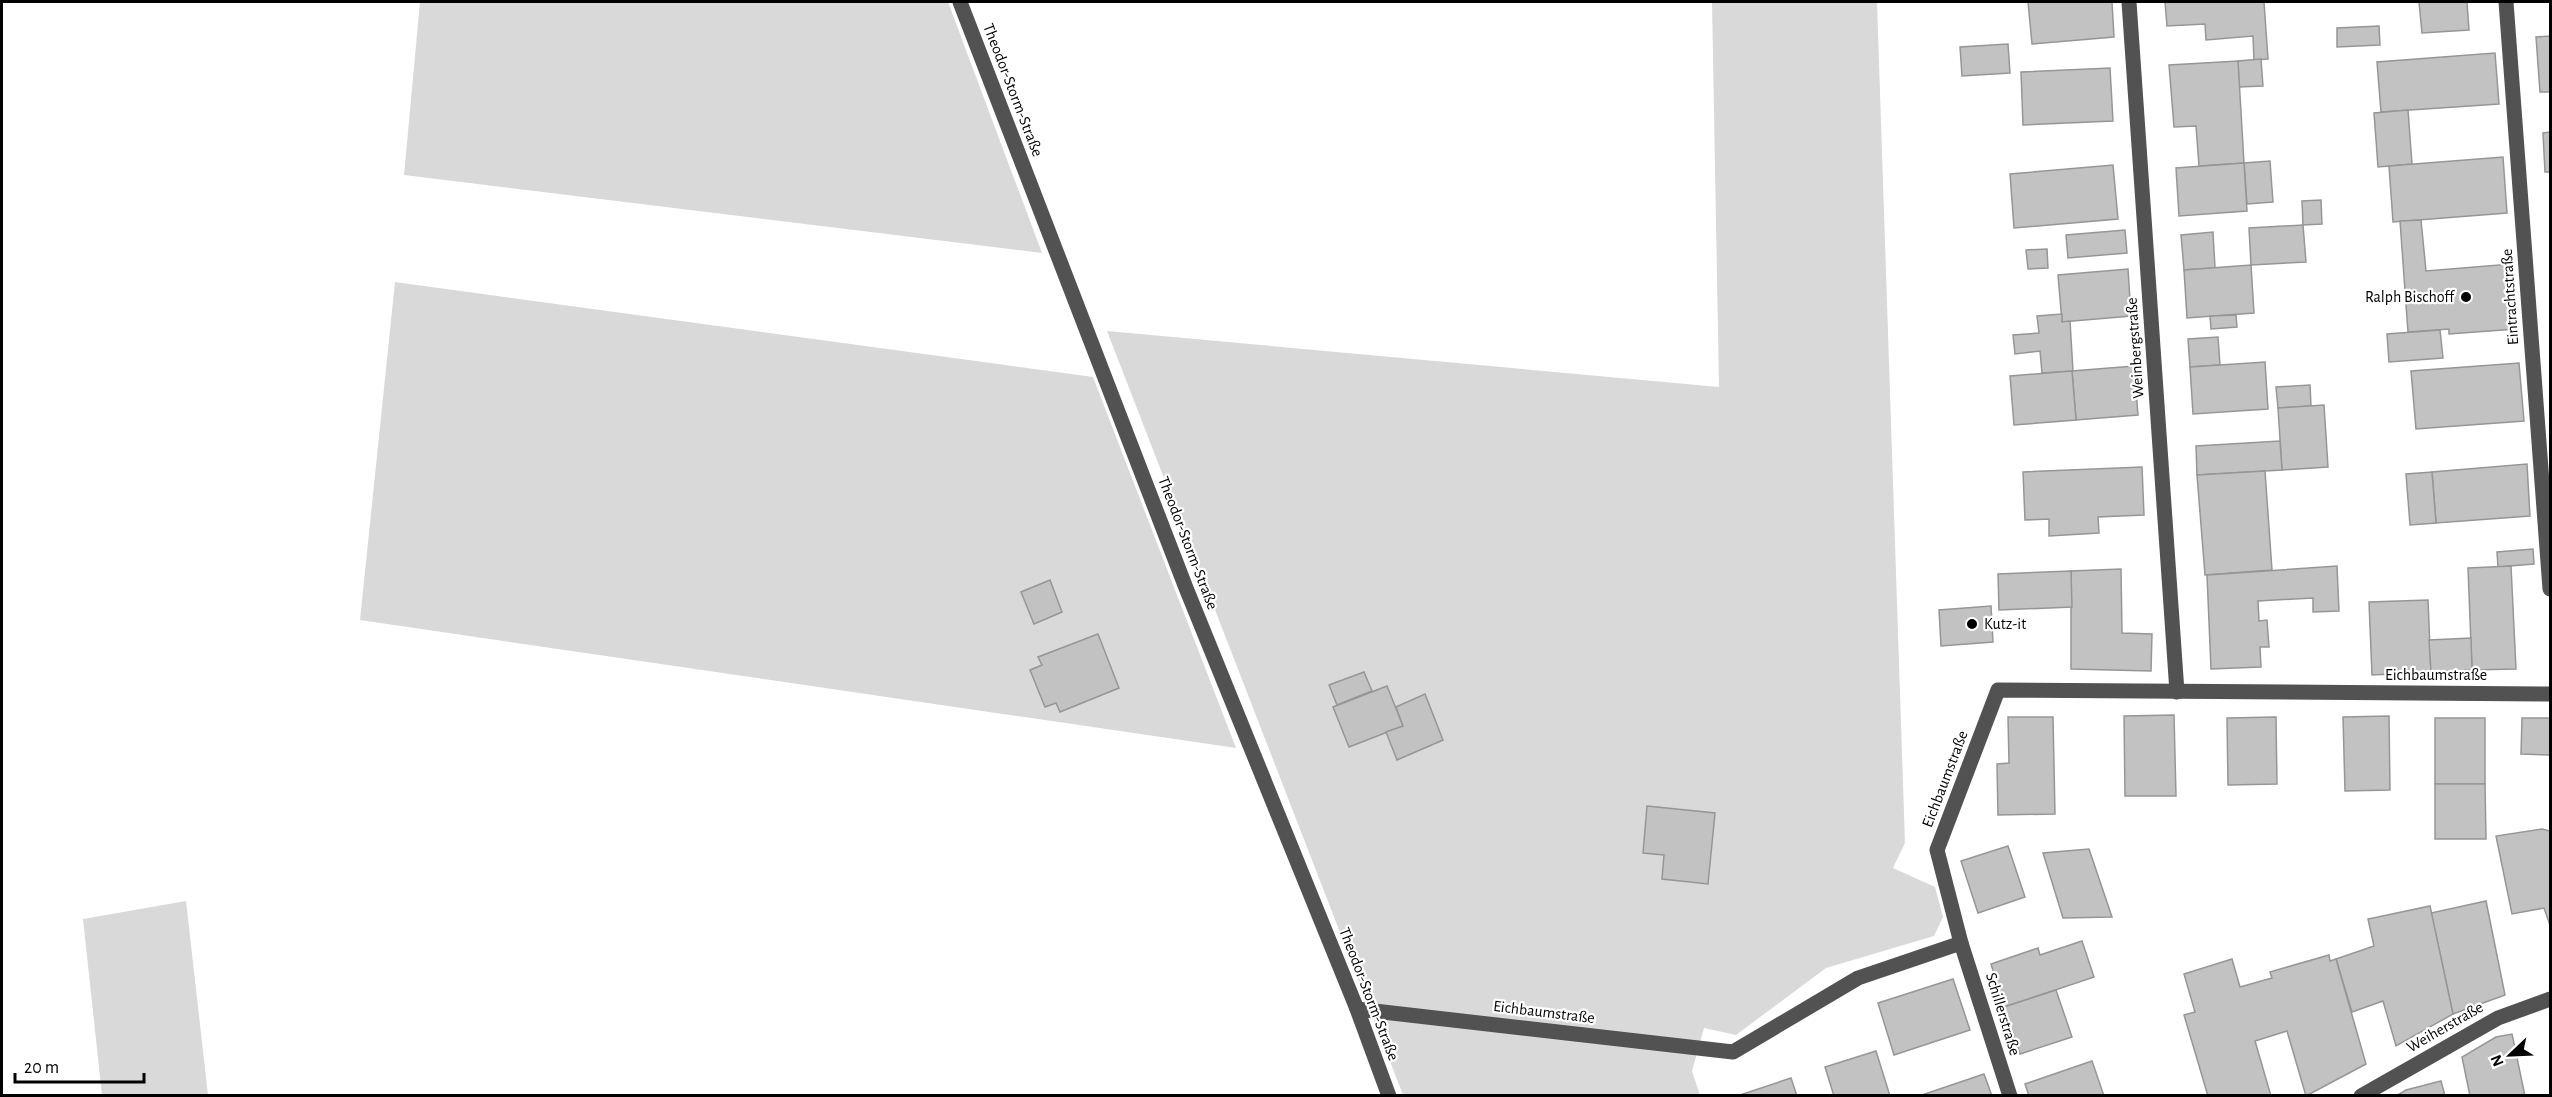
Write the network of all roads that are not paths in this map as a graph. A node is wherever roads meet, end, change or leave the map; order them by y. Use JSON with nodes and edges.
{"nodes":[{"id":1,"x":960,"y":2,"type":"edge"},
{"id":2,"x":2129,"y":2,"type":"edge"},
{"id":3,"x":2506,"y":2,"type":"edge"},
{"id":4,"x":2550,"y":589,"type":"edge"},
{"id":5,"x":2177,"y":692,"type":"junction"},
{"id":6,"x":2550,"y":694,"type":"edge"},
{"id":7,"x":1961,"y":943,"type":"junction"},
{"id":8,"x":2550,"y":999,"type":"edge"},
{"id":9,"x":1357,"y":1009,"type":"junction"},
{"id":10,"x":1389,"y":1095,"type":"edge"},
{"id":11,"x":2010,"y":1095,"type":"edge"},
{"id":12,"x":2361,"y":1095,"type":"edge"}],
"edges":[{"from":1,"to":9,"type":"street","name":"Theodor-Storm-Straße"},
{"from":2,"to":5,"type":"street","name":"Weinbergstraße"},
{"from":3,"to":4,"type":"street","name":"Eintrachtstraße"},
{"from":5,"to":6,"type":"street","name":"Eichbaumstraße"},
{"from":5,"to":7,"type":"street","name":"Eichbaumstraße"},
{"from":7,"to":9,"type":"street","name":"Eichbaumstraße"},
{"from":7,"to":11,"type":"street","name":"Schillerstraße"},
{"from":8,"to":12,"type":"street","name":"Weiherstraße"},
{"from":9,"to":10,"type":"street","name":"Theodor-Storm-Straße"}]}
